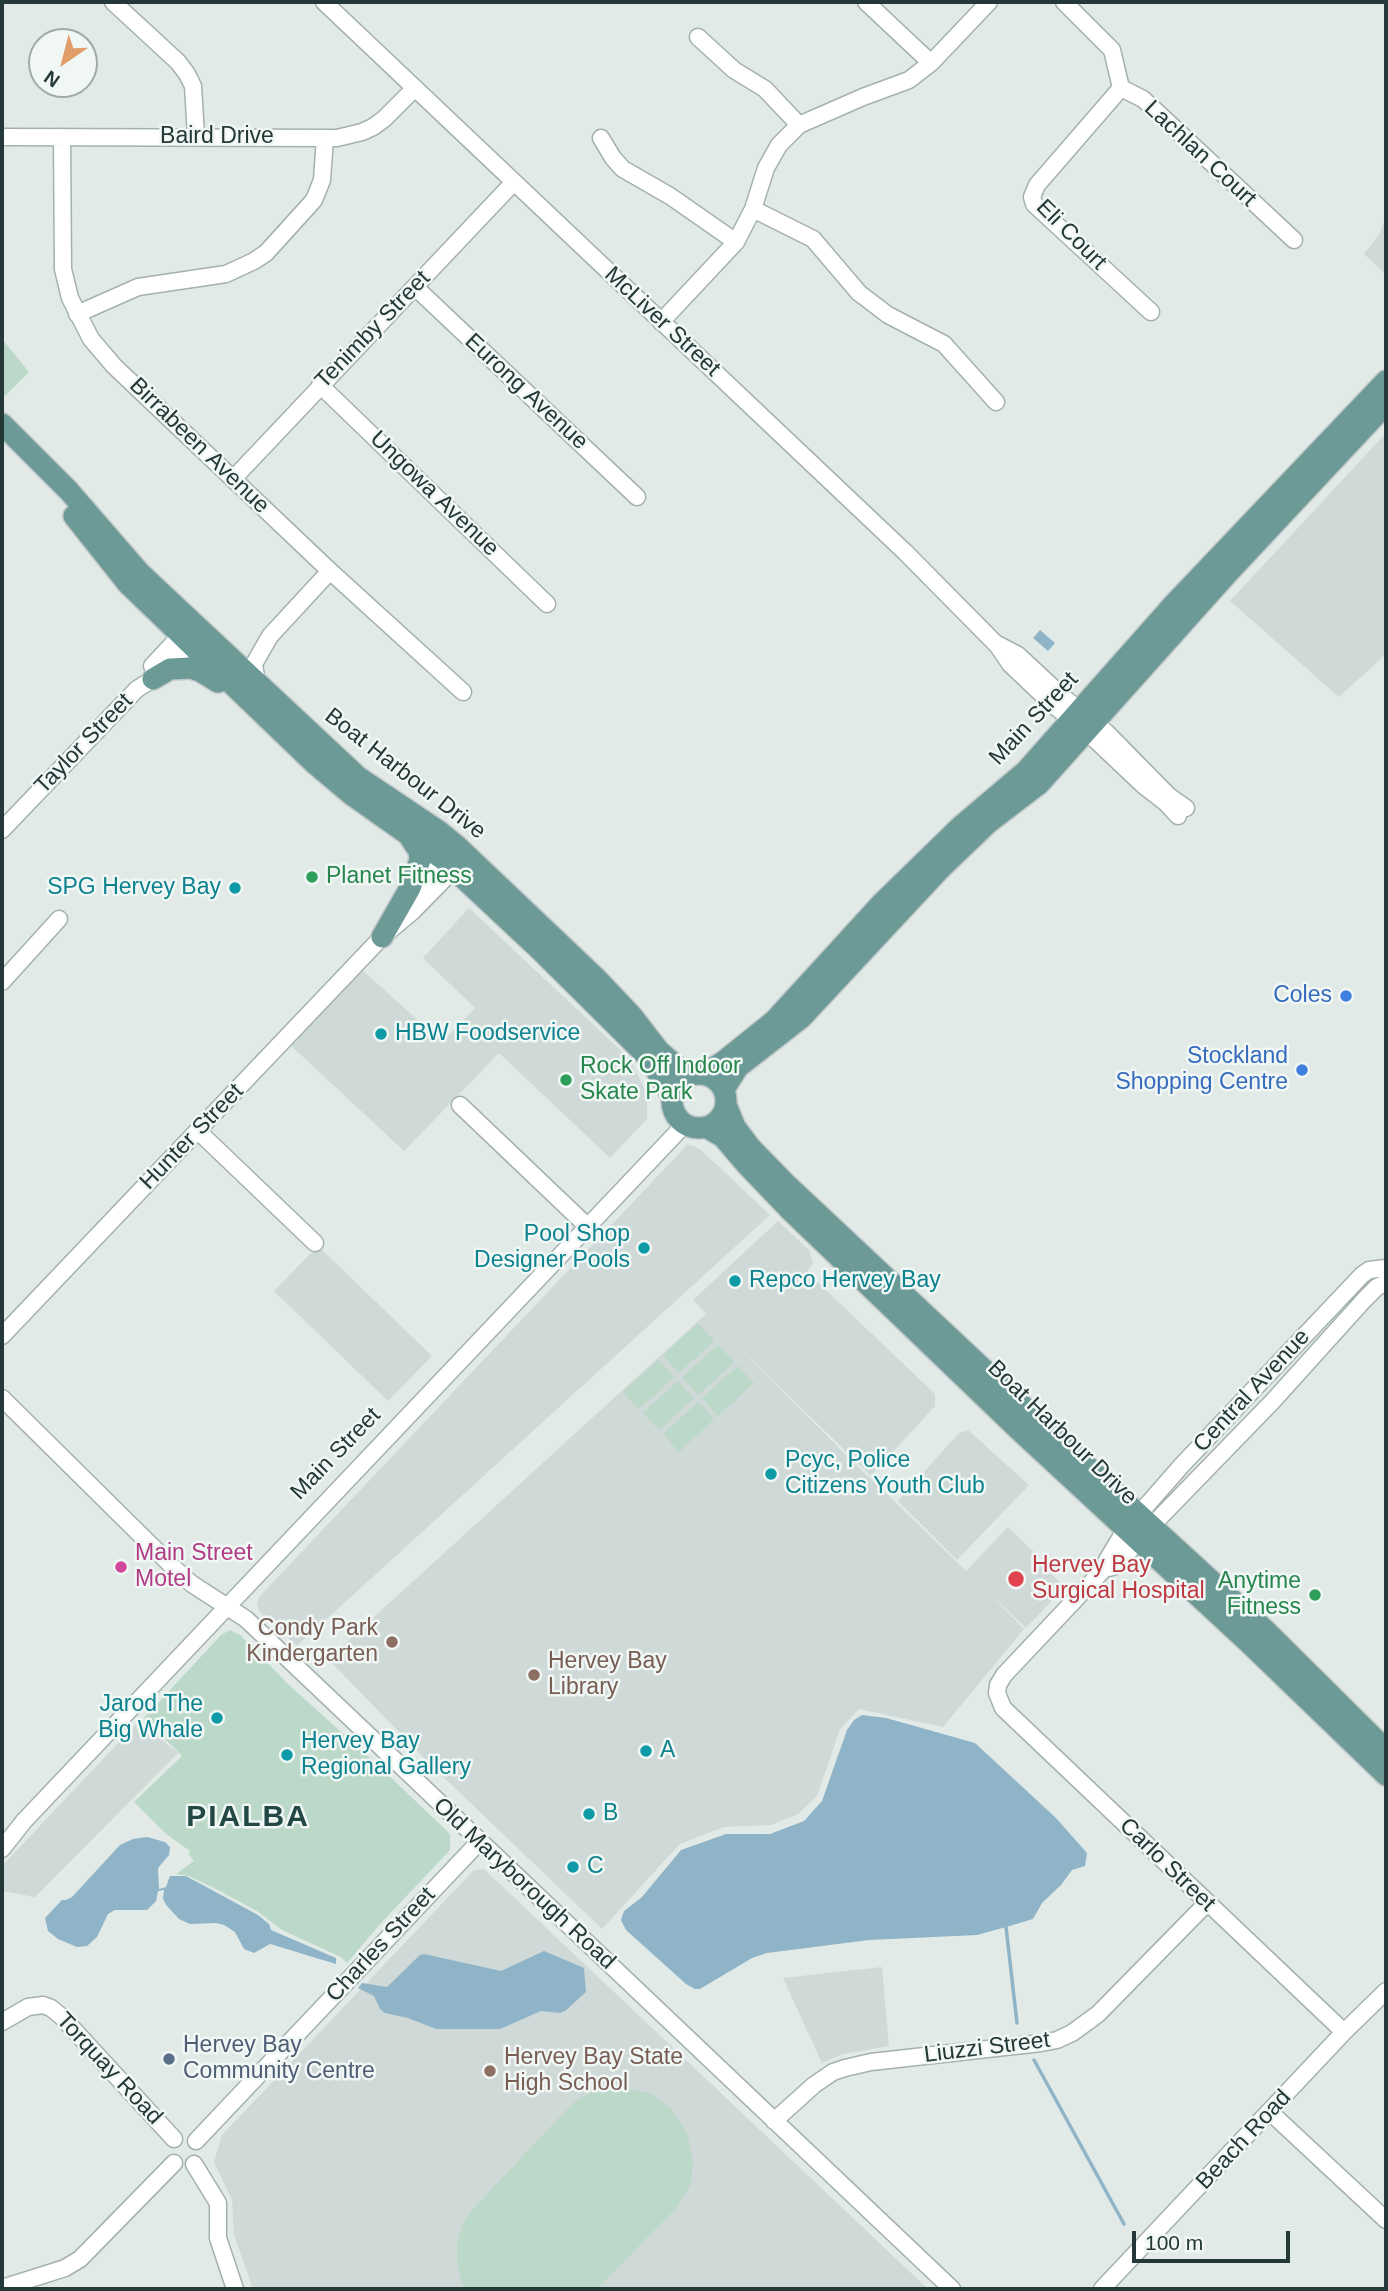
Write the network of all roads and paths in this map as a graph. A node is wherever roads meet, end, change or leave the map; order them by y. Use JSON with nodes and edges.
{"nodes":[{"id":1,"x":113,"y":2,"type":"edge"},
{"id":2,"x":324,"y":2,"type":"edge"},
{"id":3,"x":866,"y":2,"type":"edge"},
{"id":4,"x":989,"y":2,"type":"edge"},
{"id":5,"x":1064,"y":2,"type":"edge"},
{"id":6,"x":698,"y":37,"type":"dead end"},
{"id":7,"x":930,"y":63,"type":"junction"},
{"id":8,"x":415,"y":88,"type":"junction"},
{"id":9,"x":1121,"y":88,"type":"junction"},
{"id":10,"x":799,"y":125,"type":"junction"},
{"id":11,"x":196,"y":136,"type":"junction"},
{"id":12,"x":2,"y":137,"type":"edge"},
{"id":13,"x":62,"y":137,"type":"junction"},
{"id":14,"x":325,"y":138,"type":"junction"},
{"id":15,"x":601,"y":138,"type":"dead end"},
{"id":16,"x":514,"y":181,"type":"junction"},
{"id":17,"x":753,"y":209,"type":"junction"},
{"id":18,"x":1294,"y":240,"type":"dead end"},
{"id":19,"x":736,"y":242,"type":"junction"},
{"id":20,"x":415,"y":287,"type":"junction"},
{"id":21,"x":1151,"y":312,"type":"dead end"},
{"id":22,"x":77,"y":314,"type":"junction"},
{"id":23,"x":661,"y":322,"type":"junction"},
{"id":24,"x":1386,"y":381,"type":"edge"},
{"id":25,"x":320,"y":385,"type":"junction"},
{"id":26,"x":996,"y":402,"type":"dead end"},
{"id":27,"x":1386,"y":404,"type":"edge"},
{"id":28,"x":2,"y":424,"type":"edge"},
{"id":29,"x":2,"y":442,"type":"edge"},
{"id":30,"x":233,"y":479,"type":"junction"},
{"id":31,"x":637,"y":497,"type":"dead end"},
{"id":32,"x":330,"y":571,"type":"junction"},
{"id":33,"x":547,"y":604,"type":"dead end"},
{"id":34,"x":188,"y":635,"type":"junction"},
{"id":35,"x":270,"y":636,"type":"junction"},
{"id":36,"x":236,"y":664,"type":"junction"},
{"id":37,"x":145,"y":684,"type":"junction"},
{"id":38,"x":253,"y":692,"type":"junction"},
{"id":39,"x":463,"y":692,"type":"dead end"},
{"id":40,"x":1084,"y":721,"type":"junction"},
{"id":41,"x":286,"y":736,"type":"junction"},
{"id":42,"x":1182,"y":812,"type":"dead end"},
{"id":43,"x":2,"y":830,"type":"edge"},
{"id":44,"x":407,"y":833,"type":"junction"},
{"id":45,"x":456,"y":858,"type":"junction"},
{"id":46,"x":59,"y":919,"type":"dead end"},
{"id":47,"x":382,"y":937,"type":"junction"},
{"id":48,"x":2,"y":982,"type":"edge"},
{"id":49,"x":696,"y":1075,"type":"junction"},
{"id":50,"x":672,"y":1096,"type":"junction"},
{"id":51,"x":725,"y":1097,"type":"junction"},
{"id":52,"x":460,"y":1105,"type":"dead end"},
{"id":53,"x":696,"y":1126,"type":"junction"},
{"id":54,"x":198,"y":1131,"type":"junction"},
{"id":55,"x":588,"y":1227,"type":"junction"},
{"id":56,"x":316,"y":1243,"type":"dead end"},
{"id":57,"x":1386,"y":1268,"type":"edge"},
{"id":58,"x":1386,"y":1283,"type":"edge"},
{"id":59,"x":2,"y":1336,"type":"edge"},
{"id":60,"x":958,"y":1347,"type":"junction"},
{"id":61,"x":2,"y":1398,"type":"edge"},
{"id":62,"x":1003,"y":1414,"type":"junction"},
{"id":63,"x":1138,"y":1528,"type":"junction"},
{"id":64,"x":228,"y":1606,"type":"junction"},
{"id":65,"x":1386,"y":1750,"type":"edge"},
{"id":66,"x":1386,"y":1774,"type":"edge"},
{"id":67,"x":24,"y":1821,"type":"junction"},
{"id":68,"x":2,"y":1837,"type":"edge"},
{"id":69,"x":479,"y":1842,"type":"junction"},
{"id":70,"x":2,"y":1849,"type":"edge"},
{"id":71,"x":1207,"y":1903,"type":"junction"},
{"id":72,"x":1386,"y":1991,"type":"edge"},
{"id":73,"x":2,"y":2022,"type":"edge"},
{"id":74,"x":1344,"y":2032,"type":"junction"},
{"id":75,"x":1270,"y":2112,"type":"junction"},
{"id":76,"x":774,"y":2121,"type":"junction"},
{"id":77,"x":174,"y":2139,"type":"junction"},
{"id":78,"x":196,"y":2141,"type":"junction"},
{"id":79,"x":174,"y":2163,"type":"junction"},
{"id":80,"x":194,"y":2164,"type":"junction"},
{"id":81,"x":1386,"y":2220,"type":"edge"},
{"id":82,"x":2,"y":2288,"type":"edge"},
{"id":83,"x":235,"y":2289,"type":"edge"},
{"id":84,"x":952,"y":2289,"type":"edge"},
{"id":85,"x":1102,"y":2289,"type":"edge"}],
"edges":[{"from":1,"to":11,"type":"street"},
{"from":2,"to":8,"type":"street","name":"McLiver Street"},
{"from":3,"to":7,"type":"street"},
{"from":4,"to":7,"type":"street"},
{"from":5,"to":9,"type":"street","name":"Lachlan Court"},
{"from":6,"to":10,"type":"street"},
{"from":7,"to":10,"type":"street"},
{"from":8,"to":14,"type":"street","name":"Baird Drive"},
{"from":8,"to":16,"type":"street","name":"McLiver Street"},
{"from":9,"to":18,"type":"street","name":"Lachlan Court"},
{"from":9,"to":21,"type":"street","name":"Eli Court"},
{"from":10,"to":17,"type":"street"},
{"from":11,"to":13,"type":"street","name":"Baird Drive"},
{"from":11,"to":14,"type":"street","name":"Baird Drive"},
{"from":12,"to":13,"type":"street","name":"Baird Drive"},
{"from":13,"to":22,"type":"street","name":"Birrabeen Avenue"},
{"from":14,"to":22,"type":"street"},
{"from":15,"to":19,"type":"street"},
{"from":16,"to":20,"type":"street","name":"Tenimby Street"},
{"from":16,"to":23,"type":"street","name":"McLiver Street"},
{"from":17,"to":19,"type":"street"},
{"from":17,"to":26,"type":"street"},
{"from":19,"to":23,"type":"street"},
{"from":20,"to":25,"type":"street","name":"Tenimby Street"},
{"from":20,"to":31,"type":"street","name":"Eurong Avenue"},
{"from":22,"to":30,"type":"street","name":"Birrabeen Avenue"},
{"from":23,"to":40,"type":"street","name":"McLiver Street"},
{"from":24,"to":40,"type":"main road","name":"Main Street"},
{"from":25,"to":30,"type":"street","name":"Tenimby Street"},
{"from":25,"to":33,"type":"street","name":"Ungowa Avenue"},
{"from":27,"to":40,"type":"main road","name":"Main Street"},
{"from":28,"to":34,"type":"main road","name":"Boat Harbour Drive"},
{"from":29,"to":34,"type":"main road","name":"Boat Harbour Drive"},
{"from":30,"to":32,"type":"street","name":"Birrabeen Avenue"},
{"from":32,"to":35,"type":"street"},
{"from":32,"to":39,"type":"street","name":"Birrabeen Avenue"},
{"from":34,"to":36,"type":"main road","name":"Boat Harbour Drive"},
{"from":34,"to":37,"type":"street","name":"Taylor Street"},
{"from":34,"to":38,"type":"main road","name":"Boat Harbour Drive"},
{"from":35,"to":36,"type":"street"},
{"from":35,"to":38,"type":"street"},
{"from":36,"to":38,"type":"main road","name":"Boat Harbour Drive"},
{"from":36,"to":41,"type":"main road"},
{"from":37,"to":38,"type":"main road"},
{"from":37,"to":43,"type":"street","name":"Taylor Street"},
{"from":38,"to":41,"type":"main road","name":"Boat Harbour Drive"},
{"from":38,"to":45,"type":"main road","name":"Boat Harbour Drive"},
{"from":40,"to":42,"type":"street","name":"McLiver Street"},
{"from":40,"to":49,"type":"main road","name":"Main Street"},
{"from":40,"to":51,"type":"main road","name":"Main Street"},
{"from":41,"to":44,"type":"main road","name":"Boat Harbour Drive"},
{"from":44,"to":45,"type":"main road","name":"Boat Harbour Drive"},
{"from":44,"to":47,"type":"main road"},
{"from":45,"to":47,"type":"street","name":"Hunter Street"},
{"from":45,"to":49,"type":"main road","name":"Boat Harbour Drive"},
{"from":45,"to":50,"type":"main road","name":"Boat Harbour Drive"},
{"from":46,"to":48,"type":"street"},
{"from":47,"to":54,"type":"street","name":"Hunter Street"},
{"from":49,"to":50,"type":"main road"},
{"from":49,"to":51,"type":"main road"},
{"from":50,"to":53,"type":"main road"},
{"from":51,"to":53,"type":"main road"},
{"from":51,"to":60,"type":"main road","name":"Boat Harbour Drive"},
{"from":52,"to":55,"type":"street"},
{"from":53,"to":55,"type":"street","name":"Main Street"},
{"from":53,"to":62,"type":"main road","name":"Boat Harbour Drive"},
{"from":54,"to":56,"type":"street"},
{"from":54,"to":59,"type":"street","name":"Hunter Street"},
{"from":55,"to":64,"type":"street","name":"Main Street"},
{"from":57,"to":63,"type":"street","name":"Central Avenue"},
{"from":58,"to":63,"type":"street","name":"Central Avenue"},
{"from":60,"to":62,"type":"main road"},
{"from":60,"to":63,"type":"main road","name":"Boat Harbour Drive"},
{"from":61,"to":64,"type":"street","name":"Old Maryborough Road"},
{"from":62,"to":63,"type":"main road","name":"Boat Harbour Drive"},
{"from":63,"to":65,"type":"main road","name":"Boat Harbour Drive"},
{"from":63,"to":66,"type":"main road","name":"Boat Harbour Drive"},
{"from":63,"to":71,"type":"street","name":"Carlo Street"},
{"from":64,"to":67,"type":"street","name":"Main Street"},
{"from":64,"to":69,"type":"street","name":"Old Maryborough Road"},
{"from":67,"to":68,"type":"street","name":"Main Street"},
{"from":67,"to":70,"type":"street","name":"Main Street"},
{"from":69,"to":76,"type":"street","name":"Old Maryborough Road"},
{"from":69,"to":78,"type":"street","name":"Charles Street"},
{"from":71,"to":74,"type":"street","name":"Carlo Street"},
{"from":71,"to":76,"type":"street","name":"Liuzzi Street"},
{"from":72,"to":74,"type":"street","name":"Beach Road"},
{"from":73,"to":77,"type":"street","name":"Torquay Road"},
{"from":74,"to":75,"type":"street","name":"Beach Road"},
{"from":75,"to":81,"type":"street"},
{"from":75,"to":85,"type":"street","name":"Beach Road"},
{"from":76,"to":84,"type":"street","name":"Old Maryborough Road"},
{"from":77,"to":78,"type":"street"},
{"from":77,"to":79,"type":"street"},
{"from":78,"to":80,"type":"street"},
{"from":79,"to":80,"type":"street"},
{"from":79,"to":82,"type":"street"},
{"from":80,"to":83,"type":"street"}]}
